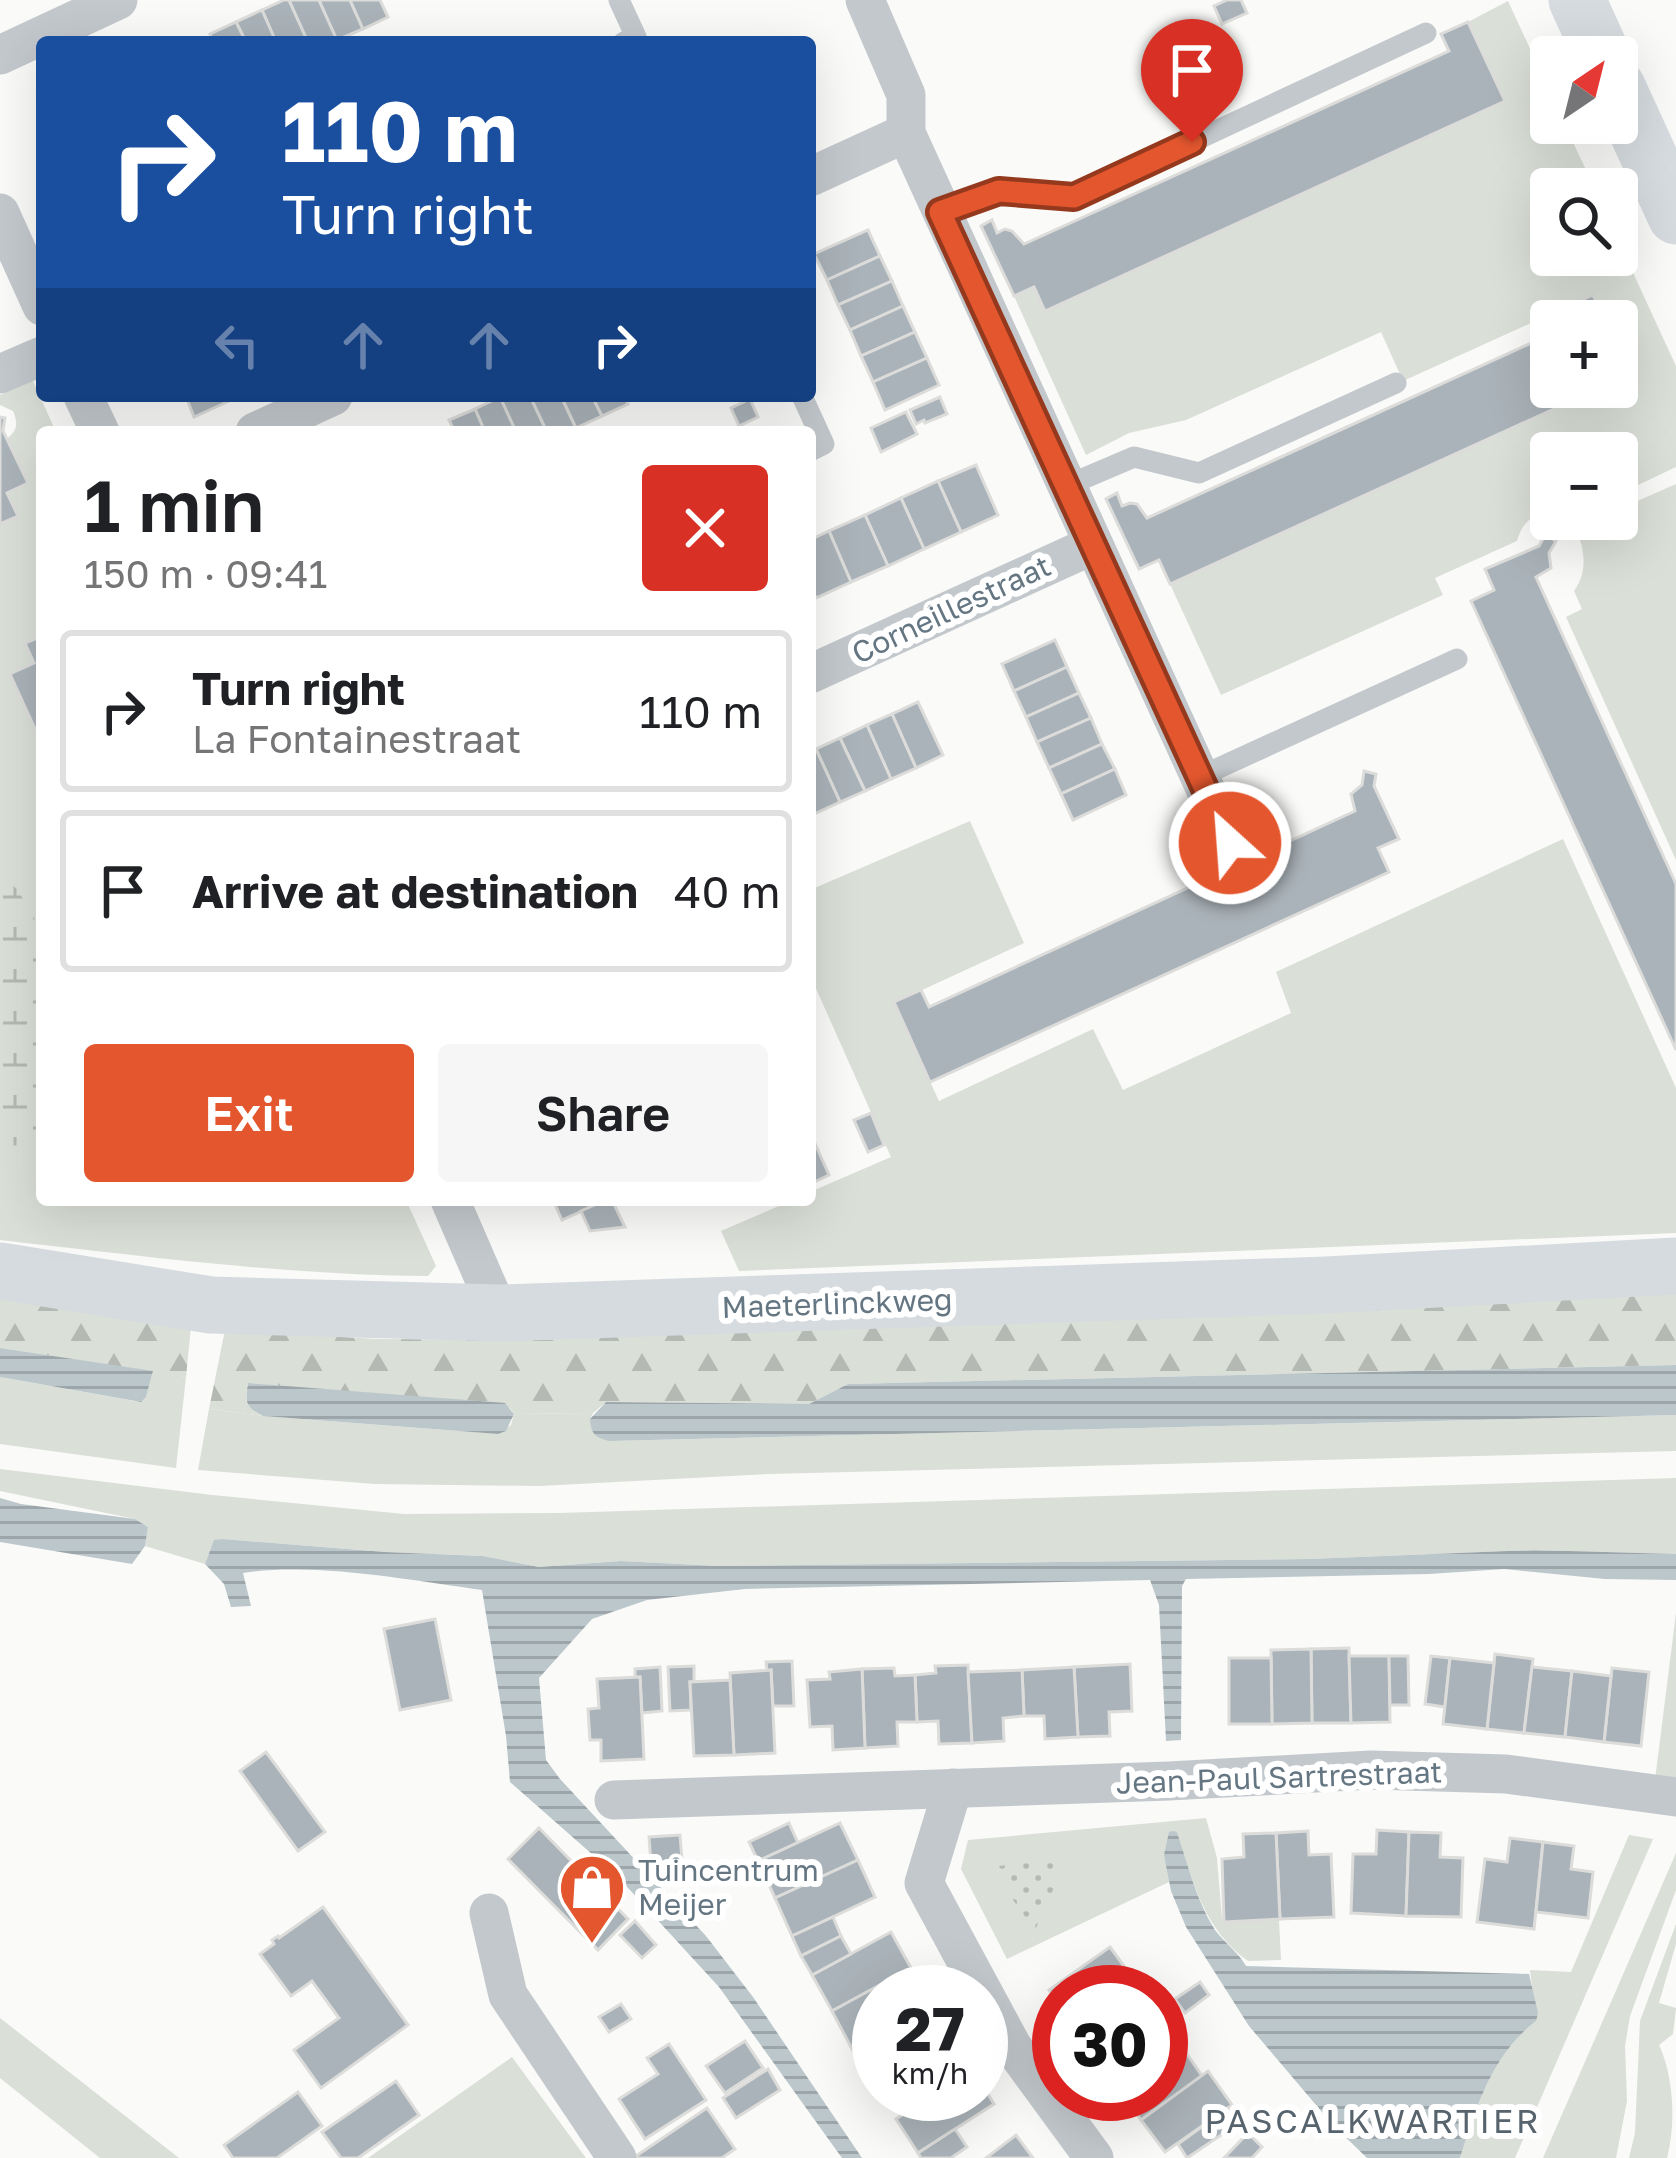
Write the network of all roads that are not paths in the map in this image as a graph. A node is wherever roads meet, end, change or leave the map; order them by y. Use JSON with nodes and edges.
{"nodes":[{"id":1,"x":118,"y":0,"type":"edge"},
{"id":2,"x":619,"y":0,"type":"edge"},
{"id":3,"x":865,"y":0,"type":"edge"},
{"id":4,"x":1577,"y":0,"type":"edge"},
{"id":5,"x":1426,"y":33,"type":"dead end"},
{"id":6,"x":41,"y":36,"type":"edge"},
{"id":7,"x":636,"y":36,"type":"edge"},
{"id":8,"x":1594,"y":36,"type":"edge"},
{"id":9,"x":36,"y":38,"type":"edge"},
{"id":10,"x":0,"y":55,"type":"edge"},
{"id":11,"x":906,"y":133,"type":"junction"},
{"id":12,"x":1638,"y":133,"type":"edge"},
{"id":13,"x":816,"y":174,"type":"edge"},
{"id":14,"x":940,"y":212,"type":"junction"},
{"id":15,"x":0,"y":213,"type":"edge"},
{"id":16,"x":1676,"y":216,"type":"edge"},
{"id":17,"x":36,"y":293,"type":"edge"},
{"id":18,"x":36,"y":359,"type":"edge"},
{"id":19,"x":0,"y":374,"type":"edge"},
{"id":20,"x":1396,"y":382,"type":"dead end"},
{"id":21,"x":320,"y":402,"type":"edge"},
{"id":22,"x":268,"y":426,"type":"edge"},
{"id":23,"x":1066,"y":487,"type":"junction"},
{"id":24,"x":1093,"y":545,"type":"junction"},
{"id":25,"x":1457,"y":659,"type":"dead end"},
{"id":26,"x":816,"y":671,"type":"edge"},
{"id":27,"x":1199,"y":777,"type":"junction"},
{"id":28,"x":1230,"y":843,"type":"dead end"},
{"id":29,"x":453,"y":1206,"type":"edge"},
{"id":30,"x":1676,"y":1266,"type":"edge"},
{"id":31,"x":0,"y":1271,"type":"edge"},
{"id":32,"x":499,"y":1313,"type":"junction"},
{"id":33,"x":953,"y":1788,"type":"junction"},
{"id":34,"x":1676,"y":1797,"type":"edge"},
{"id":35,"x":614,"y":1800,"type":"dead end"},
{"id":36,"x":489,"y":1913,"type":"dead end"},
{"id":37,"x":617,"y":2158,"type":"edge"},
{"id":38,"x":1094,"y":2158,"type":"edge"}],
"edges":[{"from":1,"to":6,"type":"street"},
{"from":2,"to":7,"type":"lane"},
{"from":3,"to":11,"type":"street"},
{"from":4,"to":8,"type":"street"},
{"from":5,"to":14,"type":"lane"},
{"from":9,"to":10,"type":"street"},
{"from":11,"to":13,"type":"street"},
{"from":11,"to":14,"type":"street"},
{"from":12,"to":16,"type":"street"},
{"from":14,"to":23,"type":"street"},
{"from":15,"to":17,"type":"street"},
{"from":18,"to":19,"type":"street"},
{"from":20,"to":23,"type":"lane"},
{"from":21,"to":22,"type":"street"},
{"from":23,"to":24,"type":"street"},
{"from":24,"to":26,"type":"street","name":"Corneillestraat"},
{"from":24,"to":27,"type":"street"},
{"from":25,"to":27,"type":"lane"},
{"from":27,"to":28,"type":"street"},
{"from":29,"to":32,"type":"street"},
{"from":30,"to":32,"type":"street","name":"Maeterlinckweg"},
{"from":31,"to":32,"type":"street","name":"Maeterlinckweg"},
{"from":33,"to":34,"type":"street","name":"Jean-Paul Sartrestraat"},
{"from":33,"to":35,"type":"street","name":"Jean-Paul Sartrestraat"},
{"from":33,"to":38,"type":"street"},
{"from":36,"to":37,"type":"street"}]}
